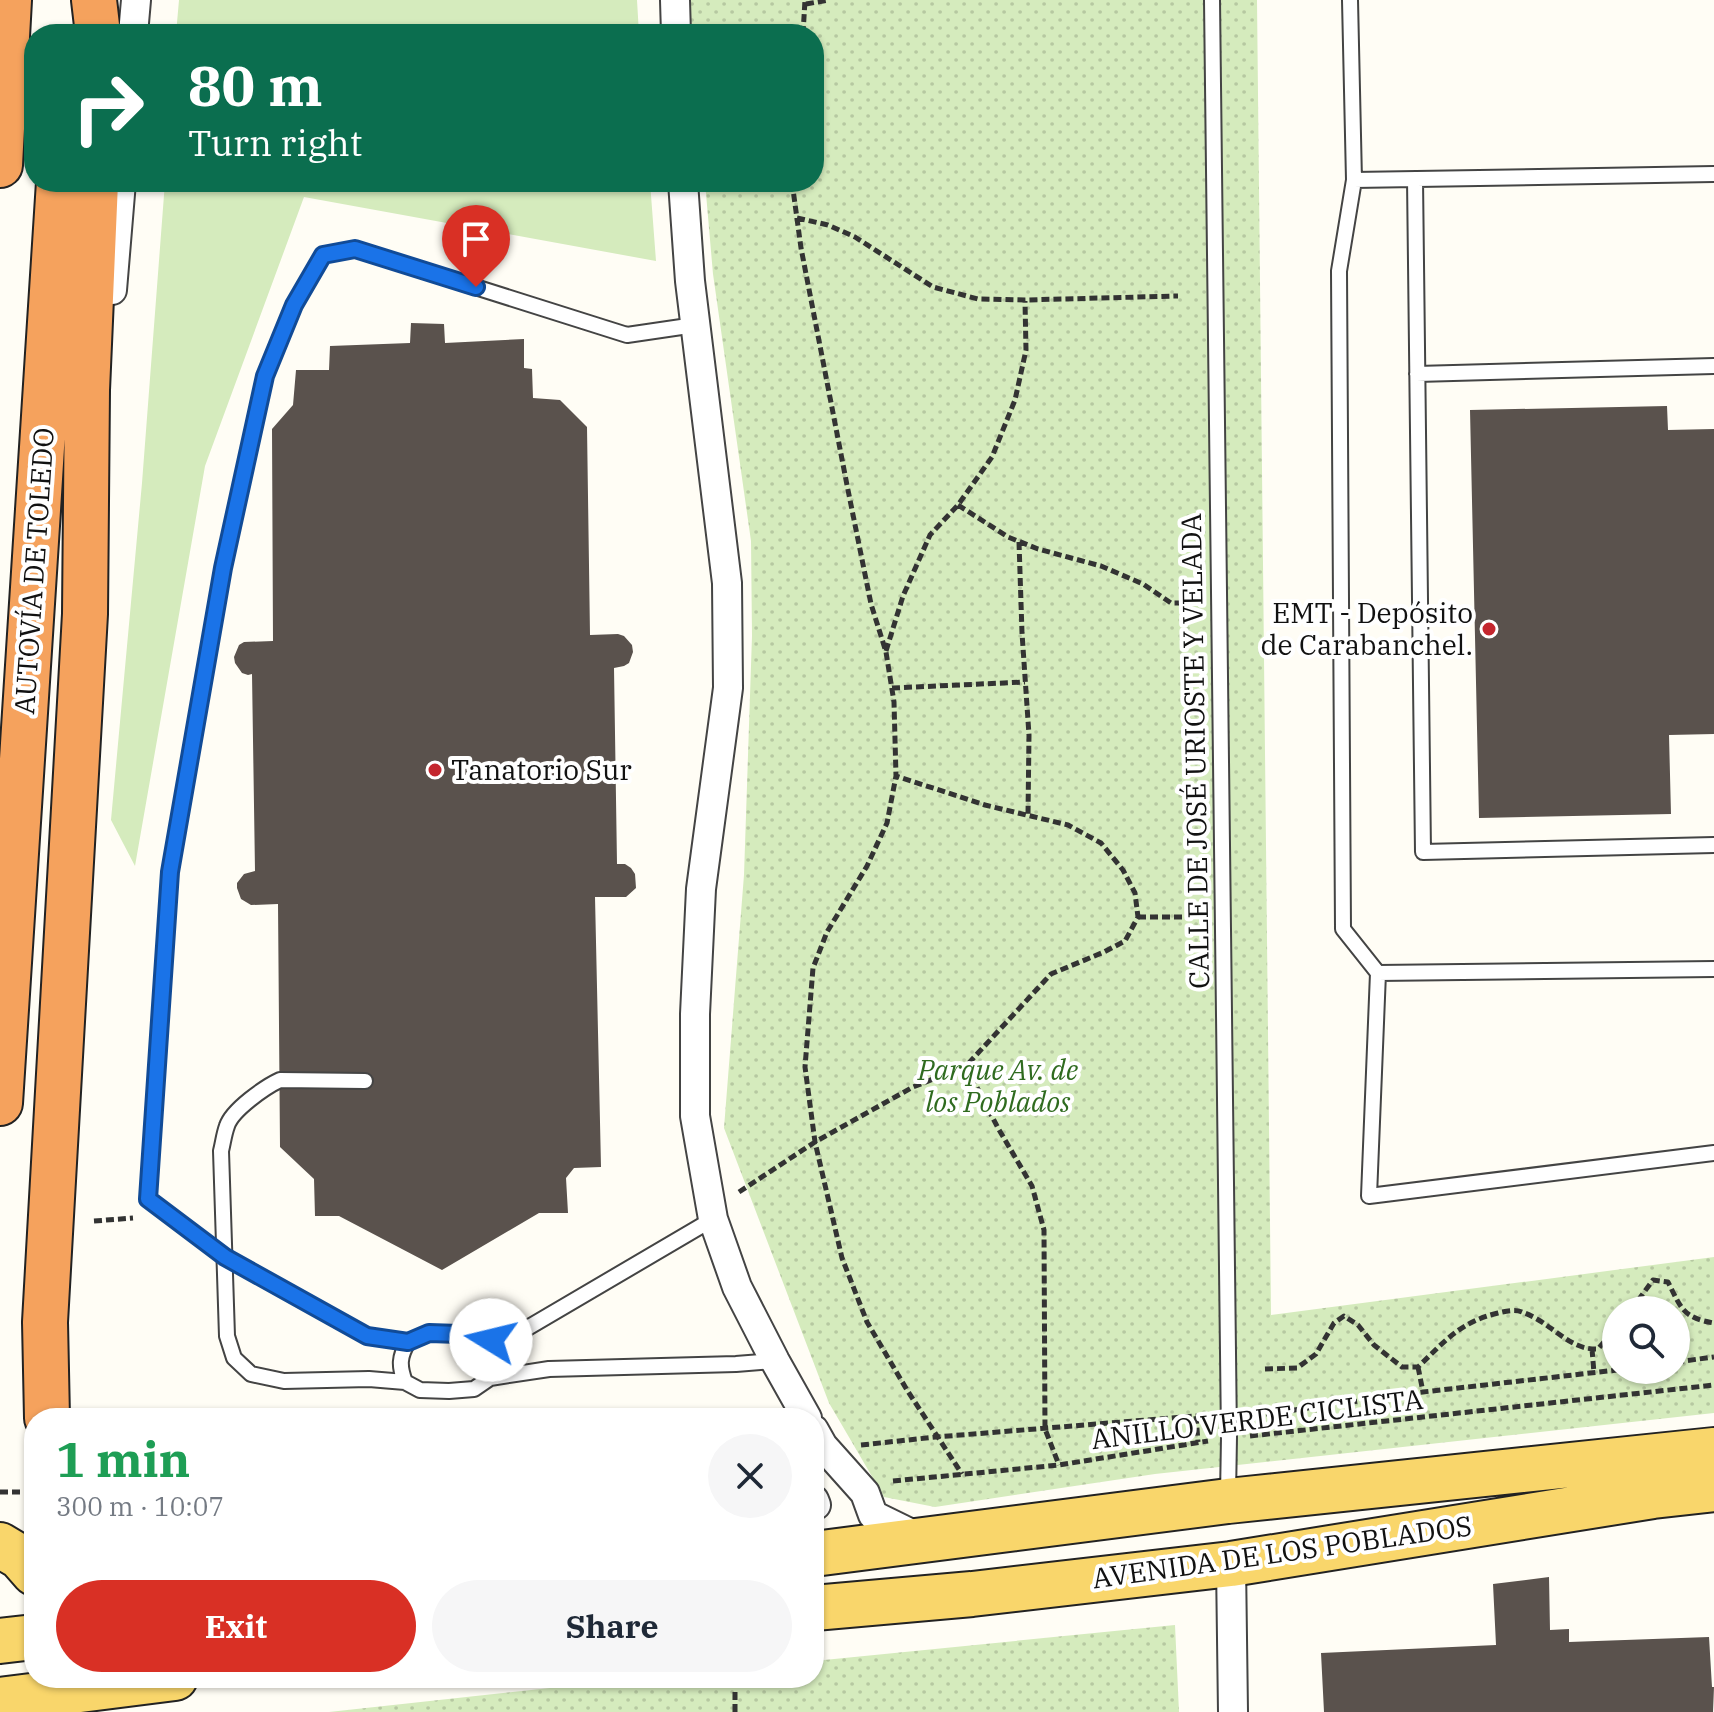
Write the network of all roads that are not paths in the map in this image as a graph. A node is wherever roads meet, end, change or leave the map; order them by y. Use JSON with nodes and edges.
{"nodes":[{"id":1,"x":9,"y":0,"type":"edge"},
{"id":2,"x":76,"y":0,"type":"edge"},
{"id":3,"x":94,"y":0,"type":"edge"},
{"id":4,"x":136,"y":0,"type":"edge"},
{"id":5,"x":675,"y":0,"type":"edge"},
{"id":6,"x":1212,"y":0,"type":"edge"},
{"id":7,"x":1350,"y":0,"type":"edge"},
{"id":8,"x":74,"y":24,"type":"edge"},
{"id":9,"x":97,"y":24,"type":"edge"},
{"id":10,"x":134,"y":24,"type":"edge"},
{"id":11,"x":676,"y":24,"type":"edge"},
{"id":12,"x":0,"y":165,"type":"edge"},
{"id":13,"x":1714,"y":174,"type":"edge"},
{"id":14,"x":1415,"y":179,"type":"junction"},
{"id":15,"x":1354,"y":180,"type":"junction"},
{"id":16,"x":58,"y":192,"type":"edge"},
{"id":17,"x":96,"y":192,"type":"edge"},
{"id":18,"x":120,"y":192,"type":"edge"},
{"id":19,"x":684,"y":192,"type":"edge"},
{"id":20,"x":695,"y":325,"type":"junction"},
{"id":21,"x":1714,"y":366,"type":"edge"},
{"id":22,"x":1417,"y":374,"type":"junction"},
{"id":23,"x":85,"y":614,"type":"junction"},
{"id":24,"x":1714,"y":845,"type":"edge"},
{"id":25,"x":1714,"y":969,"type":"edge"},
{"id":26,"x":1378,"y":973,"type":"junction"},
{"id":27,"x":365,"y":1081,"type":"dead end"},
{"id":28,"x":0,"y":1103,"type":"edge"},
{"id":29,"x":1714,"y":1153,"type":"edge"},
{"id":30,"x":712,"y":1214,"type":"junction"},
{"id":31,"x":225,"y":1257,"type":"junction"},
{"id":32,"x":474,"y":1339,"type":"junction"},
{"id":33,"x":408,"y":1342,"type":"junction"},
{"id":34,"x":775,"y":1361,"type":"junction"},
{"id":35,"x":490,"y":1378,"type":"junction"},
{"id":36,"x":405,"y":1382,"type":"junction"},
{"id":37,"x":47,"y":1408,"type":"edge"},
{"id":38,"x":787,"y":1408,"type":"edge"},
{"id":39,"x":801,"y":1408,"type":"edge"},
{"id":40,"x":824,"y":1447,"type":"edge"},
{"id":41,"x":1714,"y":1450,"type":"edge"},
{"id":42,"x":1714,"y":1489,"type":"edge"},
{"id":43,"x":1228,"y":1501,"type":"junction"},
{"id":44,"x":924,"y":1540,"type":"junction"},
{"id":45,"x":0,"y":1545,"type":"edge"},
{"id":46,"x":824,"y":1553,"type":"edge"},
{"id":47,"x":24,"y":1562,"type":"edge"},
{"id":48,"x":1231,"y":1564,"type":"junction"},
{"id":49,"x":832,"y":1606,"type":"edge"},
{"id":50,"x":24,"y":1638,"type":"edge"},
{"id":51,"x":0,"y":1641,"type":"edge"},
{"id":52,"x":113,"y":1688,"type":"edge"},
{"id":53,"x":76,"y":1694,"type":"edge"},
{"id":54,"x":0,"y":1700,"type":"edge"},
{"id":55,"x":1233,"y":1712,"type":"edge"}],
"edges":[{"from":1,"to":12,"type":"highway"},
{"from":2,"to":8,"type":"highway"},
{"from":3,"to":9,"type":"highway"},
{"from":4,"to":10,"type":"street"},
{"from":5,"to":11,"type":"street"},
{"from":6,"to":43,"type":"lane","name":"CALLE DE JOSÉ URIOSTE Y VELADA"},
{"from":7,"to":15,"type":"lane"},
{"from":13,"to":14,"type":"lane"},
{"from":14,"to":15,"type":"lane"},
{"from":14,"to":22,"type":"lane"},
{"from":15,"to":26,"type":"lane"},
{"from":16,"to":28,"type":"highway","name":"AUTOVÍA DE TOLEDO"},
{"from":17,"to":23,"type":"highway"},
{"from":18,"to":23,"type":"street"},
{"from":19,"to":20,"type":"street"},
{"from":20,"to":30,"type":"street"},
{"from":20,"to":31,"type":"lane"},
{"from":21,"to":22,"type":"lane"},
{"from":22,"to":24,"type":"lane"},
{"from":23,"to":37,"type":"highway"},
{"from":25,"to":26,"type":"lane"},
{"from":26,"to":29,"type":"lane"},
{"from":27,"to":31,"type":"lane"},
{"from":30,"to":32,"type":"lane"},
{"from":30,"to":34,"type":"street"},
{"from":31,"to":33,"type":"lane"},
{"from":31,"to":36,"type":"lane"},
{"from":32,"to":33,"type":"lane"},
{"from":32,"to":35,"type":"lane"},
{"from":33,"to":36,"type":"lane"},
{"from":34,"to":35,"type":"lane"},
{"from":34,"to":38,"type":"street"},
{"from":34,"to":39,"type":"street"},
{"from":35,"to":36,"type":"lane"},
{"from":40,"to":44,"type":"street"},
{"from":41,"to":43,"type":"main road","name":"AVENIDA DE LOS POBLADOS"},
{"from":42,"to":48,"type":"main road","name":"AVENIDA DE LOS POBLADOS"},
{"from":43,"to":44,"type":"main road","name":"AVENIDA DE LOS POBLADOS"},
{"from":43,"to":49,"type":"main road","name":"AVENIDA DE LOS POBLADOS"},
{"from":44,"to":46,"type":"main road","name":"AVENIDA DE LOS POBLADOS"},
{"from":45,"to":47,"type":"main road"},
{"from":48,"to":49,"type":"main road","name":"AVENIDA DE LOS POBLADOS"},
{"from":48,"to":55,"type":"street"},
{"from":50,"to":51,"type":"main road"},
{"from":52,"to":53,"type":"main road"},
{"from":53,"to":54,"type":"main road"}]}
